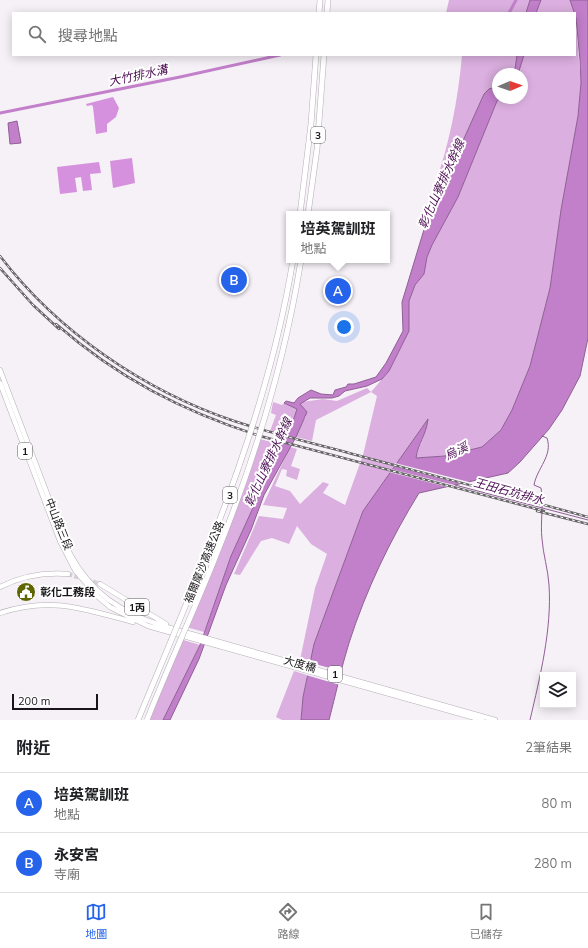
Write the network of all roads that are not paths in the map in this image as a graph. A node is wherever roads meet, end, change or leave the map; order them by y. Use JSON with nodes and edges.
{"nodes":[{"id":1,"x":320,"y":0,"type":"edge"},
{"id":2,"x":328,"y":0,"type":"edge"},
{"id":3,"x":319,"y":12,"type":"edge"},
{"id":4,"x":327,"y":12,"type":"edge"},
{"id":5,"x":316,"y":56,"type":"edge"},
{"id":6,"x":324,"y":56,"type":"edge"},
{"id":7,"x":300,"y":211,"type":"edge"},
{"id":8,"x":308,"y":211,"type":"edge"},
{"id":9,"x":292,"y":263,"type":"edge"},
{"id":10,"x":300,"y":263,"type":"edge"},
{"id":11,"x":0,"y":370,"type":"edge"},
{"id":12,"x":3,"y":376,"type":"edge"},
{"id":13,"x":0,"y":383,"type":"edge"},
{"id":14,"x":68,"y":574,"type":"tunnel mouth"},
{"id":15,"x":100,"y":584,"type":"tunnel mouth"},
{"id":16,"x":0,"y":587,"type":"edge"},
{"id":17,"x":0,"y":613,"type":"edge"},
{"id":18,"x":148,"y":626,"type":"junction"},
{"id":19,"x":175,"y":628,"type":"junction"},
{"id":20,"x":138,"y":720,"type":"edge"},
{"id":21,"x":147,"y":720,"type":"edge"},
{"id":22,"x":482,"y":720,"type":"edge"},
{"id":23,"x":495,"y":720,"type":"edge"}],
"edges":[{"from":1,"to":3,"type":"highway"},
{"from":2,"to":4,"type":"highway"},
{"from":5,"to":7,"type":"highway","number":"3"},
{"from":6,"to":8,"type":"highway","number":"3"},
{"from":9,"to":20,"type":"highway","name":"福爾摩沙高速公路","number":"3","bridge":true},
{"from":10,"to":21,"type":"highway","name":"福爾摩沙高速公路","number":"3","bridge":true},
{"from":11,"to":12,"type":"main road","name":"中山路三段","number":"1"},
{"from":12,"to":19,"type":"main road","name":"中山路三段","number":"1"},
{"from":13,"to":18,"type":"main road","name":"中山路三段","number":"1"},
{"from":14,"to":16,"type":"main road"},
{"from":15,"to":19,"type":"main road","number":"1丙"},
{"from":17,"to":18,"type":"main road","number":"1丙"},
{"from":18,"to":22,"type":"main road","name":"大度橋","number":"1","bridge":true},
{"from":19,"to":23,"type":"main road","name":"大度橋","number":"1","bridge":true}]}
